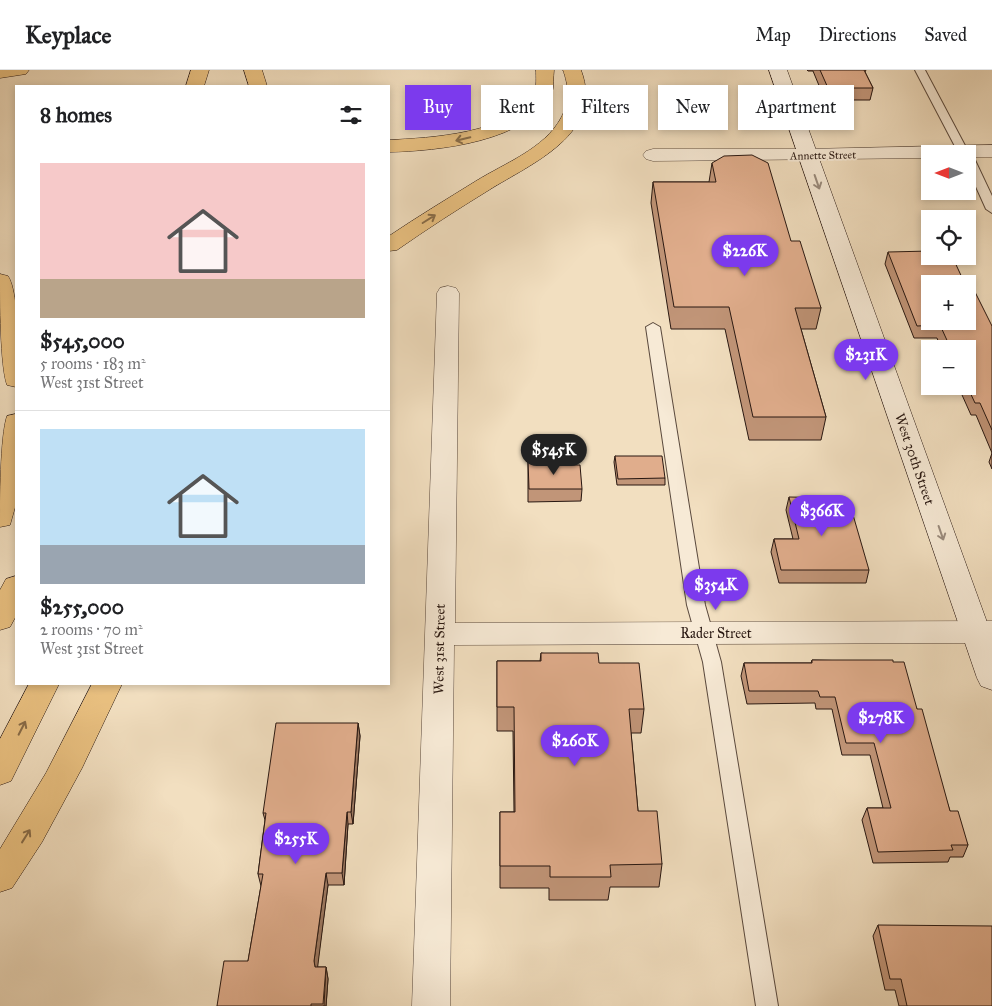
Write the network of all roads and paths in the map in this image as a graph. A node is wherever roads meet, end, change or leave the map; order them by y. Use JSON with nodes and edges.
{"nodes":[{"id":1,"x":20,"y":70,"type":"edge"},
{"id":2,"x":200,"y":70,"type":"edge"},
{"id":3,"x":245,"y":70,"type":"edge"},
{"id":4,"x":253,"y":70,"type":"edge"},
{"id":5,"x":546,"y":70,"type":"edge"},
{"id":6,"x":572,"y":70,"type":"edge"},
{"id":7,"x":778,"y":70,"type":"edge"},
{"id":8,"x":920,"y":70,"type":"edge"},
{"id":9,"x":0,"y":73,"type":"edge"},
{"id":10,"x":195,"y":85,"type":"edge"},
{"id":11,"x":240,"y":85,"type":"edge"},
{"id":12,"x":258,"y":85,"type":"edge"},
{"id":13,"x":961,"y":145,"type":"edge"},
{"id":14,"x":390,"y":146,"type":"edge"},
{"id":15,"x":992,"y":151,"type":"edge"},
{"id":16,"x":976,"y":153,"type":"edge"},
{"id":17,"x":653,"y":155,"type":"dead end"},
{"id":18,"x":808,"y":155,"type":"junction"},
{"id":19,"x":921,"y":155,"type":"edge"},
{"id":20,"x":976,"y":176,"type":"edge"},
{"id":21,"x":992,"y":209,"type":"edge"},
{"id":22,"x":390,"y":244,"type":"edge"},
{"id":23,"x":0,"y":281,"type":"edge"},
{"id":24,"x":448,"y":293,"type":"dead end"},
{"id":25,"x":653,"y":327,"type":"dead end"},
{"id":26,"x":15,"y":374,"type":"edge"},
{"id":27,"x":15,"y":431,"type":"edge"},
{"id":28,"x":0,"y":518,"type":"edge"},
{"id":29,"x":15,"y":588,"type":"edge"},
{"id":30,"x":0,"y":619,"type":"edge"},
{"id":31,"x":984,"y":632,"type":"edge"},
{"id":32,"x":704,"y":633,"type":"junction"},
{"id":33,"x":439,"y":634,"type":"junction"},
{"id":34,"x":992,"y":678,"type":"edge"},
{"id":35,"x":43,"y":685,"type":"edge"},
{"id":36,"x":107,"y":685,"type":"edge"},
{"id":37,"x":0,"y":771,"type":"edge"},
{"id":38,"x":0,"y":877,"type":"edge"},
{"id":39,"x":431,"y":1006,"type":"edge"},
{"id":40,"x":767,"y":1006,"type":"edge"}],
"edges":[{"from":1,"to":9,"type":"main road"},
{"from":2,"to":10,"type":"main road"},
{"from":3,"to":11,"type":"main road"},
{"from":4,"to":12,"type":"main road"},
{"from":5,"to":14,"type":"main road","one_way":true},
{"from":22,"to":6,"type":"main road","one_way":true},
{"from":7,"to":18,"type":"street","name":"West 30th Street"},
{"from":8,"to":13,"type":"lane"},
{"from":15,"to":16,"type":"street","name":"Annette Street"},
{"from":17,"to":18,"type":"street","name":"Annette Street"},
{"from":18,"to":19,"type":"street","name":"Annette Street"},
{"from":18,"to":31,"type":"street","name":"West 30th Street","one_way":true},
{"from":20,"to":21,"type":"lane"},
{"from":23,"to":26,"type":"main road"},
{"from":24,"to":33,"type":"street","name":"West 31st Street"},
{"from":25,"to":32,"type":"lane"},
{"from":27,"to":28,"type":"main road"},
{"from":29,"to":30,"type":"main road"},
{"from":31,"to":32,"type":"street","name":"Rader Street"},
{"from":31,"to":34,"type":"street","name":"West 30th Street"},
{"from":32,"to":33,"type":"street","name":"Rader Street"},
{"from":32,"to":40,"type":"lane"},
{"from":33,"to":39,"type":"street","name":"West 31st Street"},
{"from":37,"to":35,"type":"main road","one_way":true},
{"from":38,"to":36,"type":"main road","one_way":true}]}
